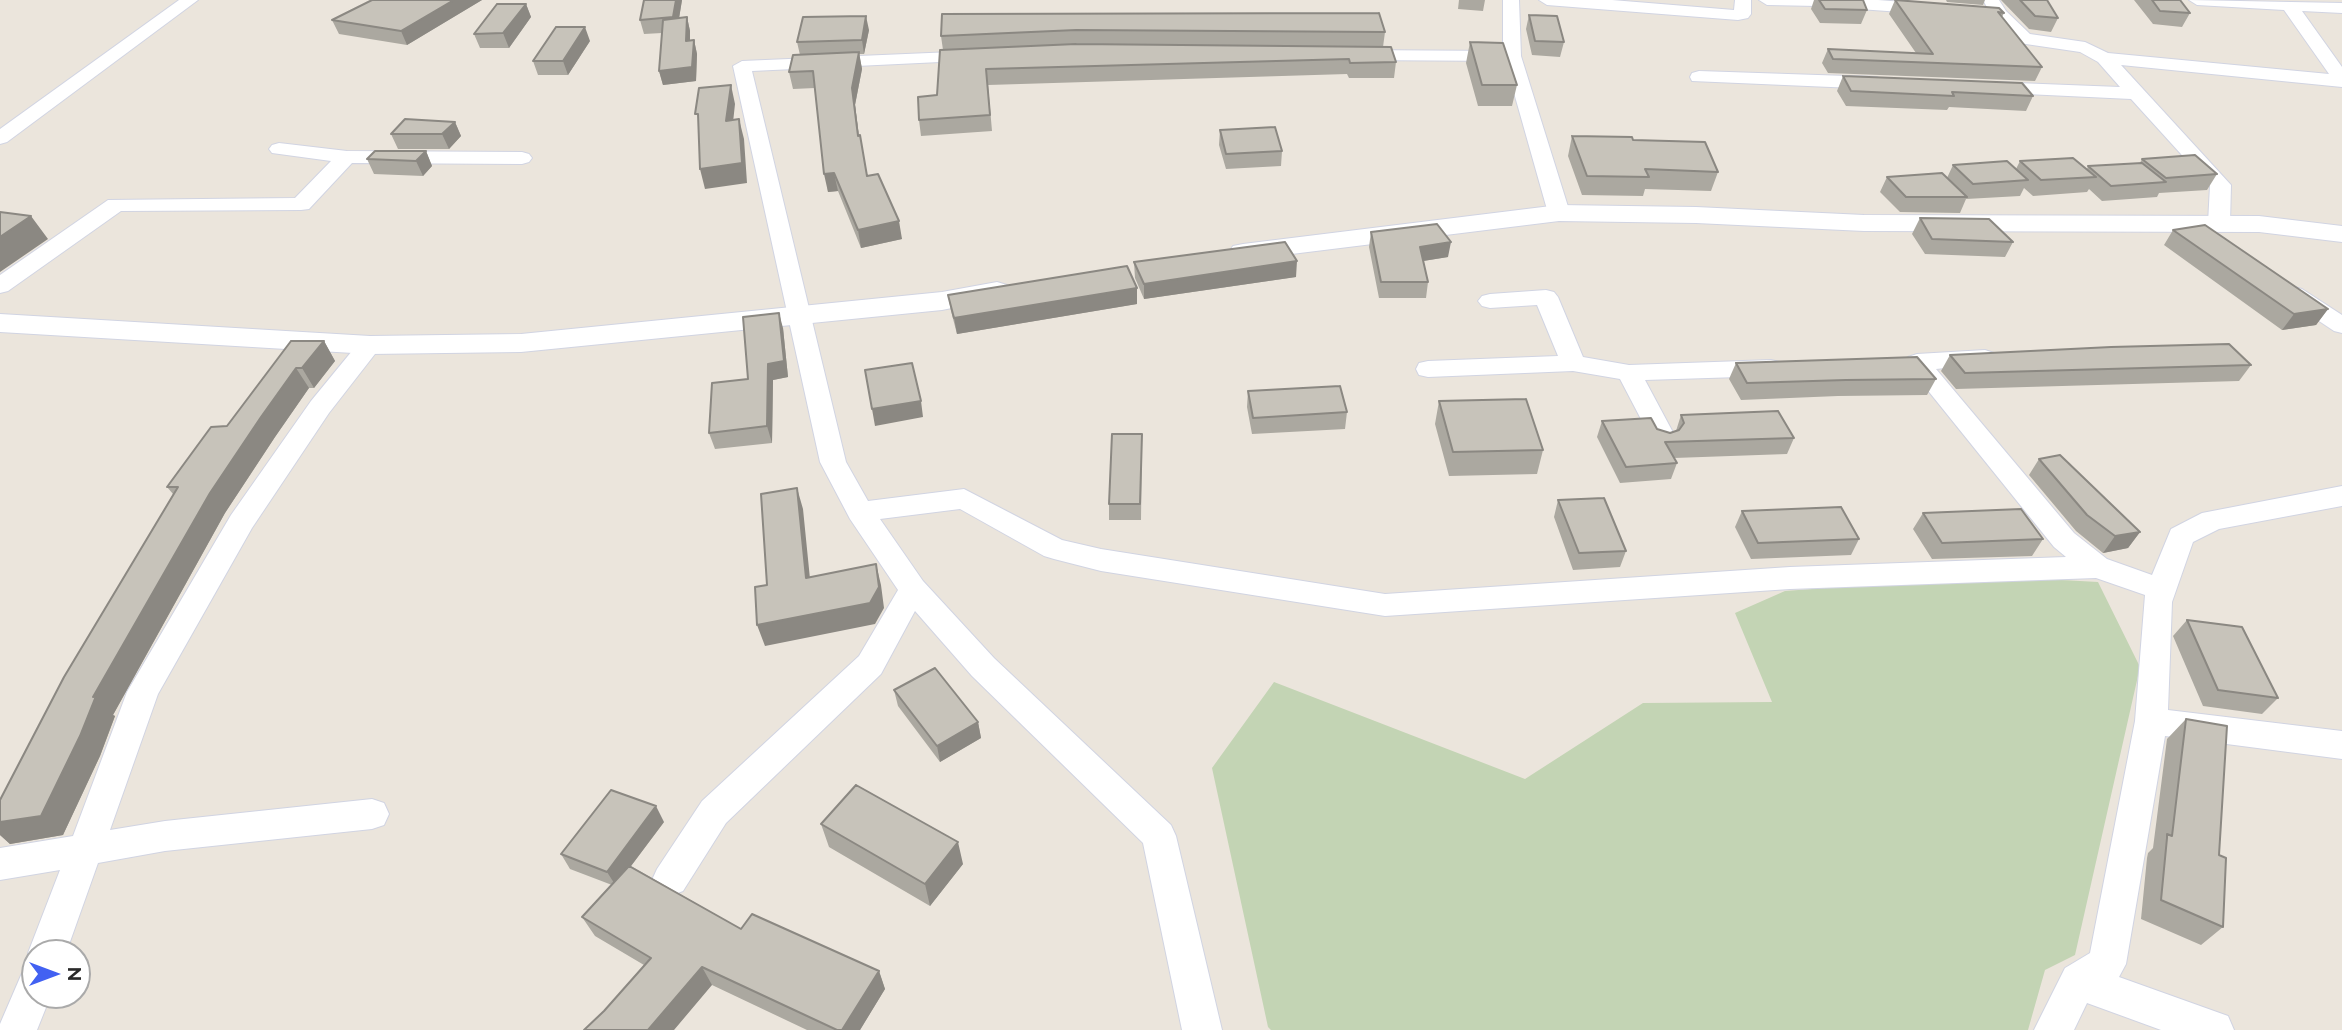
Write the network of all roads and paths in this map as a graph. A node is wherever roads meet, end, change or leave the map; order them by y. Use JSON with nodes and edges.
{"nodes":[{"id":1,"x":190,"y":0,"type":"edge"},
{"id":2,"x":1511,"y":0,"type":"edge"},
{"id":3,"x":1547,"y":0,"type":"edge"},
{"id":4,"x":1743,"y":0,"type":"edge"},
{"id":5,"x":1767,"y":0,"type":"edge"},
{"id":6,"x":2197,"y":0,"type":"edge"},
{"id":7,"x":1811,"y":1,"type":"edge"},
{"id":8,"x":2289,"y":5,"type":"junction"},
{"id":9,"x":1995,"y":7,"type":"edge"},
{"id":10,"x":2342,"y":8,"type":"edge"},
{"id":11,"x":1945,"y":10,"type":"edge"},
{"id":12,"x":1972,"y":12,"type":"edge"},
{"id":13,"x":1336,"y":54,"type":"edge"},
{"id":14,"x":993,"y":56,"type":"edge"},
{"id":15,"x":1512,"y":56,"type":"junction"},
{"id":16,"x":2104,"y":58,"type":"junction"},
{"id":17,"x":1699,"y":77,"type":"dead end"},
{"id":18,"x":2342,"y":81,"type":"edge"},
{"id":19,"x":1890,"y":84,"type":"edge"},
{"id":20,"x":1972,"y":87,"type":"edge"},
{"id":21,"x":2135,"y":93,"type":"junction"},
{"id":22,"x":0,"y":138,"type":"edge"},
{"id":23,"x":279,"y":149,"type":"dead end"},
{"id":24,"x":347,"y":157,"type":"junction"},
{"id":25,"x":522,"y":158,"type":"dead end"},
{"id":26,"x":1559,"y":213,"type":"junction"},
{"id":27,"x":2213,"y":232,"type":"junction"},
{"id":28,"x":2342,"y":234,"type":"edge"},
{"id":29,"x":1217,"y":255,"type":"edge"},
{"id":30,"x":2273,"y":280,"type":"edge"},
{"id":31,"x":0,"y":286,"type":"edge"},
{"id":32,"x":1024,"y":287,"type":"edge"},
{"id":33,"x":1490,"y":301,"type":"dead end"},
{"id":34,"x":797,"y":314,"type":"junction"},
{"id":35,"x":0,"y":323,"type":"edge"},
{"id":36,"x":2342,"y":326,"type":"edge"},
{"id":37,"x":370,"y":345,"type":"junction"},
{"id":38,"x":2014,"y":357,"type":"edge"},
{"id":39,"x":1917,"y":362,"type":"junction"},
{"id":40,"x":1573,"y":363,"type":"junction"},
{"id":41,"x":1890,"y":363,"type":"edge"},
{"id":42,"x":1794,"y":367,"type":"edge"},
{"id":43,"x":1428,"y":369,"type":"dead end"},
{"id":44,"x":1629,"y":373,"type":"junction"},
{"id":45,"x":1663,"y":438,"type":"edge"},
{"id":46,"x":2342,"y":496,"type":"edge"},
{"id":47,"x":860,"y":512,"type":"junction"},
{"id":48,"x":2097,"y":567,"type":"junction"},
{"id":49,"x":913,"y":589,"type":"junction"},
{"id":50,"x":2162,"y":590,"type":"junction"},
{"id":51,"x":2151,"y":721,"type":"junction"},
{"id":52,"x":2342,"y":745,"type":"edge"},
{"id":53,"x":372,"y":814,"type":"dead end"},
{"id":54,"x":83,"y":849,"type":"junction"},
{"id":55,"x":0,"y":864,"type":"edge"},
{"id":56,"x":670,"y":880,"type":"dead end"},
{"id":57,"x":52,"y":939,"type":"edge"},
{"id":58,"x":2078,"y":981,"type":"junction"},
{"id":59,"x":26,"y":1009,"type":"edge"},
{"id":60,"x":17,"y":1030,"type":"edge"},
{"id":61,"x":1202,"y":1030,"type":"edge"},
{"id":62,"x":2054,"y":1030,"type":"edge"},
{"id":63,"x":2214,"y":1030,"type":"edge"}],
"edges":[{"from":1,"to":22,"type":"street"},
{"from":2,"to":15,"type":"street"},
{"from":3,"to":4,"type":"street"},
{"from":5,"to":7,"type":"street"},
{"from":6,"to":8,"type":"street"},
{"from":7,"to":11,"type":"street"},
{"from":8,"to":10,"type":"street"},
{"from":8,"to":18,"type":"street"},
{"from":9,"to":12,"type":"street"},
{"from":9,"to":16,"type":"street"},
{"from":13,"to":15,"type":"street"},
{"from":14,"to":34,"type":"street"},
{"from":15,"to":26,"type":"street"},
{"from":16,"to":18,"type":"street"},
{"from":16,"to":21,"type":"street"},
{"from":17,"to":19,"type":"street"},
{"from":20,"to":21,"type":"street"},
{"from":21,"to":27,"type":"street"},
{"from":23,"to":24,"type":"street"},
{"from":24,"to":25,"type":"street"},
{"from":24,"to":31,"type":"street"},
{"from":26,"to":27,"type":"street"},
{"from":26,"to":29,"type":"street"},
{"from":27,"to":28,"type":"street"},
{"from":30,"to":36,"type":"street"},
{"from":32,"to":34,"type":"street"},
{"from":33,"to":40,"type":"street"},
{"from":34,"to":37,"type":"street"},
{"from":34,"to":47,"type":"street"},
{"from":35,"to":37,"type":"street"},
{"from":37,"to":54,"type":"street"},
{"from":38,"to":39,"type":"street"},
{"from":39,"to":41,"type":"street"},
{"from":39,"to":48,"type":"street"},
{"from":40,"to":43,"type":"street"},
{"from":40,"to":44,"type":"street"},
{"from":42,"to":44,"type":"street"},
{"from":44,"to":45,"type":"street"},
{"from":46,"to":50,"type":"street"},
{"from":47,"to":48,"type":"street"},
{"from":47,"to":49,"type":"street"},
{"from":48,"to":50,"type":"street"},
{"from":49,"to":56,"type":"street"},
{"from":49,"to":61,"type":"street"},
{"from":50,"to":51,"type":"street"},
{"from":51,"to":52,"type":"street"},
{"from":51,"to":58,"type":"street"},
{"from":53,"to":54,"type":"street"},
{"from":54,"to":55,"type":"street"},
{"from":54,"to":57,"type":"street"},
{"from":58,"to":62,"type":"street"},
{"from":58,"to":63,"type":"street"},
{"from":59,"to":60,"type":"street"}]}
